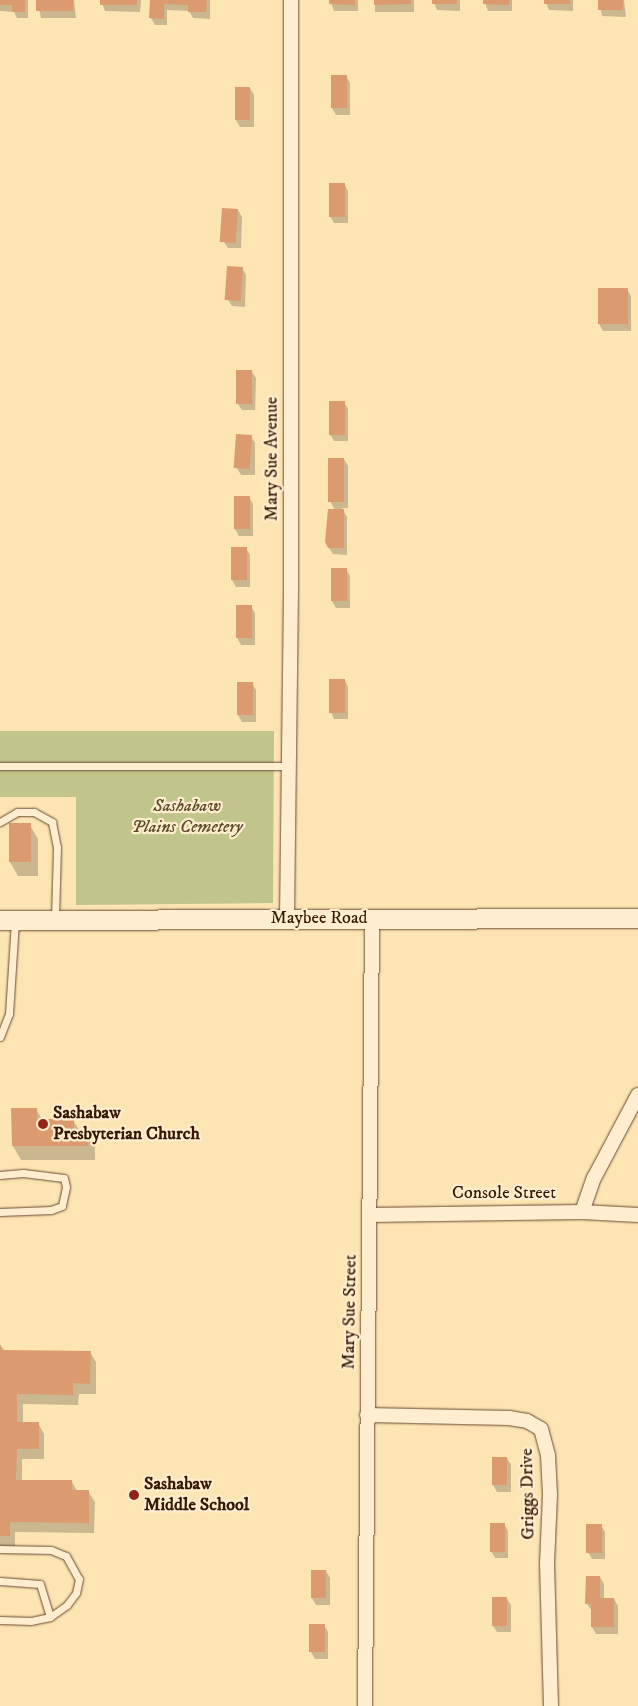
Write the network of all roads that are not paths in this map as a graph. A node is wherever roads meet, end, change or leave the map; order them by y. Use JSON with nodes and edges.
{"nodes":[{"id":1,"x":291,"y":0,"type":"edge"},
{"id":2,"x":0,"y":766,"type":"edge"},
{"id":3,"x":288,"y":766,"type":"junction"},
{"id":4,"x":0,"y":822,"type":"edge"},
{"id":5,"x":286,"y":918,"type":"junction"},
{"id":6,"x":372,"y":918,"type":"junction"},
{"id":7,"x":638,"y":918,"type":"edge"},
{"id":8,"x":7,"y":920,"type":"edge"},
{"id":9,"x":55,"y":920,"type":"junction"},
{"id":10,"x":0,"y":1037,"type":"edge"},
{"id":11,"x":638,"y":1095,"type":"edge"},
{"id":12,"x":0,"y":1175,"type":"edge"},
{"id":13,"x":0,"y":1212,"type":"edge"},
{"id":14,"x":582,"y":1212,"type":"junction"},
{"id":15,"x":370,"y":1215,"type":"junction"},
{"id":16,"x":638,"y":1216,"type":"edge"},
{"id":17,"x":367,"y":1415,"type":"junction"},
{"id":18,"x":0,"y":1549,"type":"edge"},
{"id":19,"x":0,"y":1581,"type":"edge"},
{"id":20,"x":50,"y":1618,"type":"junction"},
{"id":21,"x":0,"y":1620,"type":"edge"},
{"id":22,"x":365,"y":1706,"type":"edge"},
{"id":23,"x":551,"y":1706,"type":"edge"}],
"edges":[{"from":1,"to":3,"type":"street","name":"Mary Sue Avenue"},
{"from":2,"to":3,"type":"lane"},
{"from":3,"to":5,"type":"street","name":"Mary Sue Avenue"},
{"from":4,"to":9,"type":"lane"},
{"from":5,"to":6,"type":"main road","name":"Maybee Road"},
{"from":5,"to":9,"type":"main road","name":"Maybee Road"},
{"from":6,"to":7,"type":"main road","name":"Maybee Road"},
{"from":6,"to":15,"type":"street","name":"Mary Sue Street"},
{"from":8,"to":9,"type":"main road","name":"Maybee Road"},
{"from":8,"to":10,"type":"lane"},
{"from":11,"to":14,"type":"street"},
{"from":12,"to":13,"type":"lane"},
{"from":14,"to":15,"type":"street","name":"Console Street"},
{"from":14,"to":16,"type":"street","name":"Console Street"},
{"from":15,"to":17,"type":"street","name":"Mary Sue Street"},
{"from":17,"to":22,"type":"street","name":"Mary Sue Street"},
{"from":17,"to":23,"type":"street","name":"Griggs Drive"},
{"from":18,"to":20,"type":"lane"},
{"from":19,"to":20,"type":"lane"},
{"from":20,"to":21,"type":"lane"}]}
